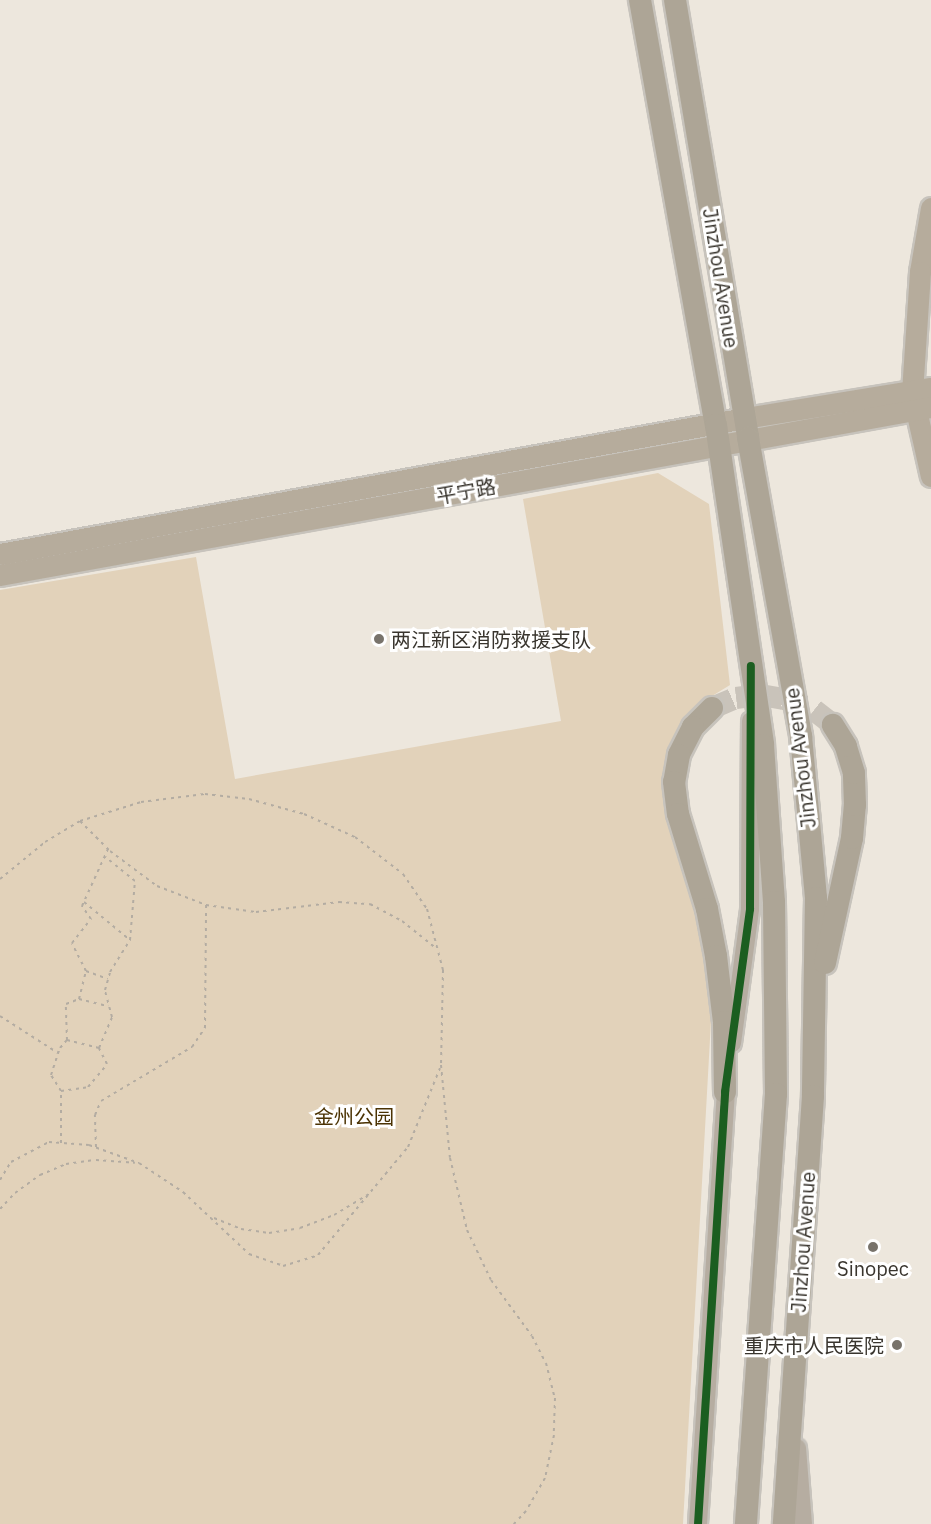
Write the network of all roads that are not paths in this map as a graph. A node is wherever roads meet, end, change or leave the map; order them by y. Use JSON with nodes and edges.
{"nodes":[{"id":1,"x":640,"y":0,"type":"edge"},
{"id":2,"x":675,"y":0,"type":"edge"},
{"id":3,"x":931,"y":208,"type":"edge"},
{"id":4,"x":922,"y":399,"type":"edge"},
{"id":5,"x":746,"y":428,"type":"junction"},
{"id":6,"x":717,"y":435,"type":"junction"},
{"id":7,"x":931,"y":476,"type":"edge"},
{"id":8,"x":0,"y":554,"type":"edge"},
{"id":9,"x":0,"y":575,"type":"edge"},
{"id":10,"x":751,"y":666,"type":"junction"},
{"id":11,"x":712,"y":708,"type":"tunnel mouth"},
{"id":12,"x":832,"y":725,"type":"tunnel mouth"},
{"id":13,"x":814,"y":1011,"type":"junction"},
{"id":14,"x":725,"y":1092,"type":"junction"},
{"id":15,"x":792,"y":1398,"type":"junction"},
{"id":16,"x":698,"y":1524,"type":"edge"},
{"id":17,"x":746,"y":1524,"type":"edge"},
{"id":18,"x":784,"y":1524,"type":"edge"},
{"id":19,"x":803,"y":1524,"type":"edge"}],
"edges":[{"from":1,"to":6,"type":"main road","name":"Jinzhou Avenue"},
{"from":2,"to":5,"type":"main road","name":"Jinzhou Avenue"},
{"from":3,"to":4,"type":"main road"},
{"from":4,"to":5,"type":"main road","name":"平宁路"},
{"from":4,"to":7,"type":"main road"},
{"from":5,"to":6,"type":"main road","name":"平宁路"},
{"from":5,"to":13,"type":"main road","name":"Jinzhou Avenue"},
{"from":6,"to":8,"type":"main road","name":"平宁路"},
{"from":6,"to":9,"type":"main road","name":"平宁路"},
{"from":6,"to":10,"type":"main road","name":"Jinzhou Avenue"},
{"from":10,"to":14,"type":"street"},
{"from":10,"to":17,"type":"main road","name":"Jinzhou Avenue"},
{"from":11,"to":14,"type":"main road"},
{"from":12,"to":13,"type":"main road"},
{"from":13,"to":15,"type":"main road","name":"Jinzhou Avenue"},
{"from":14,"to":16,"type":"street"},
{"from":15,"to":18,"type":"main road","name":"Jinzhou Avenue"},
{"from":15,"to":19,"type":"street"}]}
